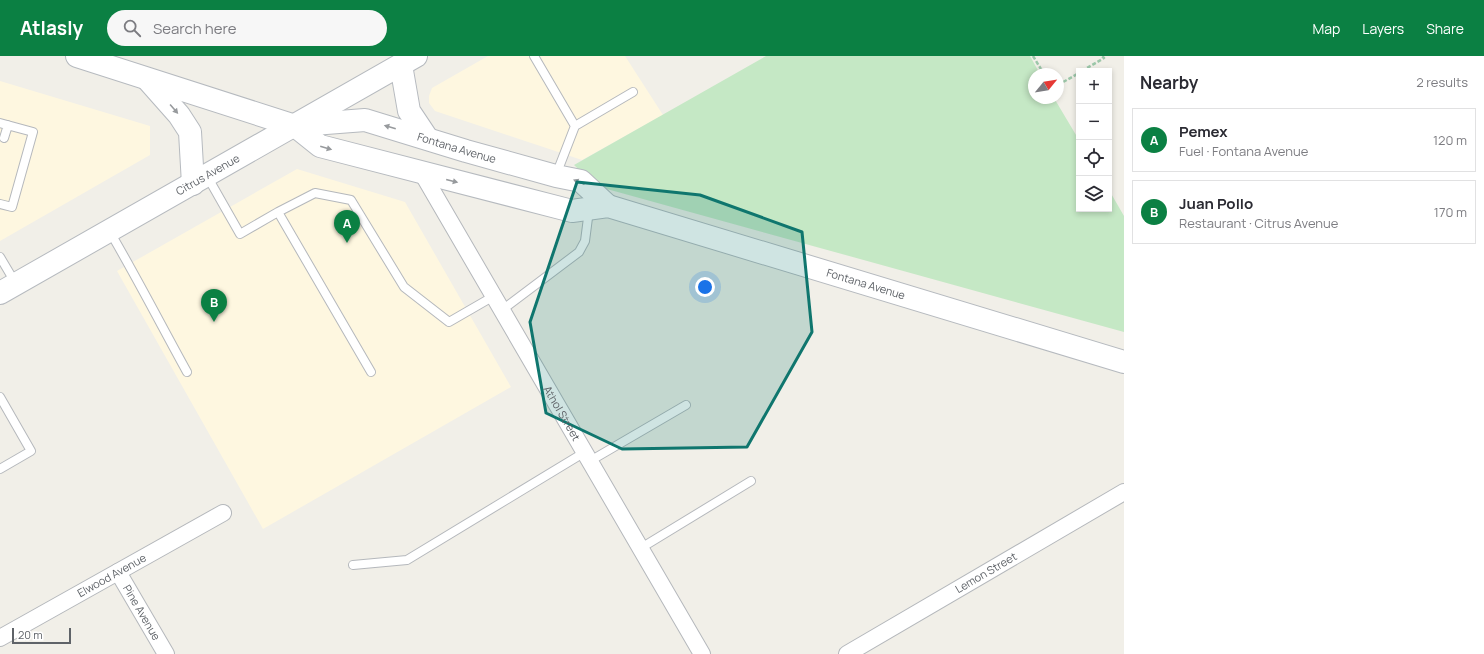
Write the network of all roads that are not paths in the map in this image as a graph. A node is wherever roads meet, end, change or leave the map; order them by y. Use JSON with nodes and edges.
{"nodes":[{"id":1,"x":78,"y":56,"type":"edge"},
{"id":2,"x":534,"y":56,"type":"edge"},
{"id":3,"x":408,"y":60,"type":"edge"},
{"id":4,"x":148,"y":80,"type":"junction"},
{"id":5,"x":633,"y":92,"type":"dead end"},
{"id":6,"x":4,"y":124,"type":"edge"},
{"id":7,"x":295,"y":126,"type":"junction"},
{"id":8,"x":575,"y":126,"type":"junction"},
{"id":9,"x":4,"y":138,"type":"dead end"},
{"id":10,"x":427,"y":138,"type":"junction"},
{"id":11,"x":422,"y":173,"type":"junction"},
{"id":12,"x":556,"y":176,"type":"junction"},
{"id":13,"x":200,"y":180,"type":"junction"},
{"id":14,"x":0,"y":204,"type":"edge"},
{"id":15,"x":598,"y":208,"type":"junction"},
{"id":16,"x":278,"y":212,"type":"junction"},
{"id":17,"x":109,"y":231,"type":"junction"},
{"id":18,"x":0,"y":257,"type":"edge"},
{"id":19,"x":8,"y":289,"type":"edge"},
{"id":20,"x":494,"y":296,"type":"junction"},
{"id":21,"x":502,"y":310,"type":"junction"},
{"id":22,"x":1124,"y":362,"type":"edge"},
{"id":23,"x":187,"y":372,"type":"dead end"},
{"id":24,"x":371,"y":372,"type":"dead end"},
{"id":25,"x":0,"y":397,"type":"edge"},
{"id":26,"x":686,"y":405,"type":"dead end"},
{"id":27,"x":587,"y":457,"type":"junction"},
{"id":28,"x":0,"y":469,"type":"edge"},
{"id":29,"x":751,"y":481,"type":"dead end"},
{"id":30,"x":1124,"y":492,"type":"edge"},
{"id":31,"x":223,"y":513,"type":"dead end"},
{"id":32,"x":641,"y":548,"type":"junction"},
{"id":33,"x":354,"y":565,"type":"dead end"},
{"id":34,"x":118,"y":572,"type":"junction"},
{"id":35,"x":0,"y":638,"type":"edge"},
{"id":36,"x":166,"y":654,"type":"edge"},
{"id":37,"x":702,"y":654,"type":"edge"},
{"id":38,"x":847,"y":654,"type":"edge"}],
"edges":[{"from":1,"to":4,"type":"main road","name":"Fontana Avenue"},
{"from":2,"to":8,"type":"lane"},
{"from":3,"to":7,"type":"main road","name":"Citrus Avenue"},
{"from":3,"to":10,"type":"main road"},
{"from":4,"to":7,"type":"main road","name":"Fontana Avenue"},
{"from":4,"to":13,"type":"main road","one_way":true},
{"from":5,"to":8,"type":"lane"},
{"from":6,"to":9,"type":"lane"},
{"from":6,"to":14,"type":"lane"},
{"from":10,"to":7,"type":"main road","name":"Fontana Avenue","one_way":true},
{"from":7,"to":11,"type":"main road","name":"Fontana Avenue","one_way":true},
{"from":7,"to":13,"type":"main road","name":"Citrus Avenue"},
{"from":8,"to":12,"type":"lane"},
{"from":10,"to":12,"type":"main road","name":"Fontana Avenue"},
{"from":11,"to":15,"type":"main road","name":"Fontana Avenue","one_way":true},
{"from":11,"to":20,"type":"street","name":"Athol Street"},
{"from":15,"to":12,"type":"main road","name":"Fontana Avenue","one_way":true},
{"from":13,"to":16,"type":"lane"},
{"from":13,"to":17,"type":"main road","name":"Citrus Avenue"},
{"from":15,"to":21,"type":"lane"},
{"from":15,"to":22,"type":"main road","name":"Fontana Avenue"},
{"from":16,"to":20,"type":"lane"},
{"from":16,"to":24,"type":"lane"},
{"from":17,"to":19,"type":"main road","name":"Citrus Avenue"},
{"from":17,"to":23,"type":"lane"},
{"from":18,"to":19,"type":"lane"},
{"from":20,"to":21,"type":"street","name":"Athol Street"},
{"from":21,"to":27,"type":"street","name":"Athol Street"},
{"from":25,"to":28,"type":"lane"},
{"from":26,"to":27,"type":"lane"},
{"from":27,"to":32,"type":"street","name":"Athol Street"},
{"from":27,"to":33,"type":"lane"},
{"from":29,"to":32,"type":"lane"},
{"from":30,"to":38,"type":"street","name":"Lemon Street"},
{"from":31,"to":34,"type":"street","name":"Elwood Avenue"},
{"from":32,"to":37,"type":"street","name":"Athol Street"},
{"from":34,"to":35,"type":"street","name":"Elwood Avenue"},
{"from":34,"to":36,"type":"street","name":"Pine Avenue"}]}
